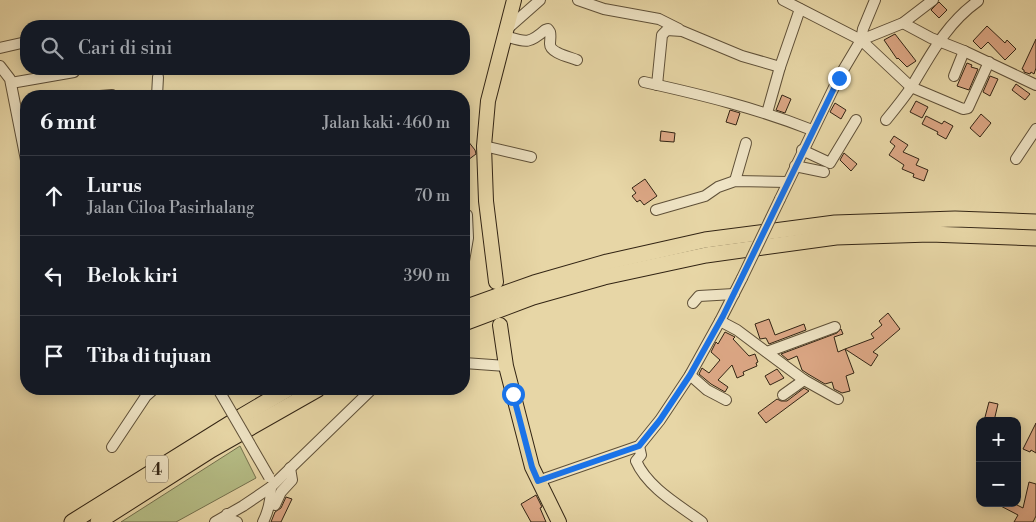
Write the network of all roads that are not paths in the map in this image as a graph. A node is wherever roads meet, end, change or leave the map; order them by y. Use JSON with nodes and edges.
{"nodes":[{"id":1,"x":514,"y":0,"type":"edge"},
{"id":2,"x":540,"y":0,"type":"edge"},
{"id":3,"x":578,"y":0,"type":"edge"},
{"id":4,"x":783,"y":0,"type":"edge"},
{"id":5,"x":875,"y":0,"type":"edge"},
{"id":6,"x":933,"y":0,"type":"edge"},
{"id":7,"x":978,"y":1,"type":"edge"},
{"id":8,"x":800,"y":9,"type":"junction"},
{"id":9,"x":903,"y":23,"type":"junction"},
{"id":10,"x":682,"y":31,"type":"junction"},
{"id":11,"x":506,"y":33,"type":"junction"},
{"id":12,"x":861,"y":40,"type":"junction"},
{"id":13,"x":939,"y":41,"type":"junction"},
{"id":14,"x":20,"y":43,"type":"edge"},
{"id":15,"x":0,"y":48,"type":"edge"},
{"id":16,"x":964,"y":51,"type":"junction"},
{"id":17,"x":577,"y":60,"type":"dead end"},
{"id":18,"x":989,"y":62,"type":"junction"},
{"id":19,"x":0,"y":66,"type":"edge"},
{"id":20,"x":780,"y":67,"type":"junction"},
{"id":21,"x":57,"y":75,"type":"edge"},
{"id":22,"x":954,"y":76,"type":"dead end"},
{"id":23,"x":158,"y":77,"type":"dead end"},
{"id":24,"x":644,"y":82,"type":"dead end"},
{"id":25,"x":11,"y":83,"type":"junction"},
{"id":26,"x":657,"y":85,"type":"junction"},
{"id":27,"x":1036,"y":85,"type":"edge"},
{"id":28,"x":911,"y":86,"type":"junction"},
{"id":29,"x":157,"y":90,"type":"edge"},
{"id":30,"x":20,"y":111,"type":"edge"},
{"id":31,"x":767,"y":113,"type":"junction"},
{"id":32,"x":856,"y":120,"type":"dead end"},
{"id":33,"x":886,"y":120,"type":"dead end"},
{"id":34,"x":1036,"y":129,"type":"edge"},
{"id":35,"x":812,"y":130,"type":"junction"},
{"id":36,"x":746,"y":144,"type":"dead end"},
{"id":37,"x":484,"y":146,"type":"junction"},
{"id":38,"x":802,"y":150,"type":"junction"},
{"id":39,"x":531,"y":157,"type":"dead end"},
{"id":40,"x":1016,"y":159,"type":"dead end"},
{"id":41,"x":795,"y":166,"type":"junction"},
{"id":42,"x":824,"y":172,"type":"dead end"},
{"id":43,"x":735,"y":181,"type":"junction"},
{"id":44,"x":787,"y":182,"type":"junction"},
{"id":45,"x":656,"y":210,"type":"dead end"},
{"id":46,"x":1036,"y":222,"type":"edge"},
{"id":47,"x":1036,"y":238,"type":"edge"},
{"id":48,"x":496,"y":282,"type":"dead end"},
{"id":49,"x":734,"y":294,"type":"junction"},
{"id":50,"x":693,"y":303,"type":"dead end"},
{"id":51,"x":470,"y":306,"type":"edge"},
{"id":52,"x":470,"y":321,"type":"edge"},
{"id":53,"x":720,"y":321,"type":"junction"},
{"id":54,"x":500,"y":325,"type":"dead end"},
{"id":55,"x":835,"y":327,"type":"dead end"},
{"id":56,"x":767,"y":352,"type":"junction"},
{"id":57,"x":470,"y":363,"type":"edge"},
{"id":58,"x":506,"y":366,"type":"junction"},
{"id":59,"x":690,"y":375,"type":"junction"},
{"id":60,"x":804,"y":380,"type":"junction"},
{"id":61,"x":147,"y":395,"type":"edge"},
{"id":62,"x":221,"y":395,"type":"edge"},
{"id":63,"x":278,"y":395,"type":"edge"},
{"id":64,"x":307,"y":395,"type":"edge"},
{"id":65,"x":366,"y":395,"type":"edge"},
{"id":66,"x":783,"y":396,"type":"dead end"},
{"id":67,"x":838,"y":399,"type":"dead end"},
{"id":68,"x":726,"y":400,"type":"dead end"},
{"id":69,"x":639,"y":446,"type":"junction"},
{"id":70,"x":112,"y":447,"type":"dead end"},
{"id":71,"x":290,"y":468,"type":"junction"},
{"id":72,"x":538,"y":481,"type":"junction"},
{"id":73,"x":271,"y":483,"type":"junction"},
{"id":74,"x":275,"y":505,"type":"dead end"},
{"id":75,"x":231,"y":519,"type":"edge"},
{"id":76,"x":72,"y":522,"type":"edge"},
{"id":77,"x":98,"y":522,"type":"edge"},
{"id":78,"x":214,"y":522,"type":"edge"},
{"id":79,"x":263,"y":522,"type":"edge"},
{"id":80,"x":559,"y":522,"type":"edge"},
{"id":81,"x":702,"y":522,"type":"edge"}],
"edges":[{"from":1,"to":11,"type":"main road"},
{"from":2,"to":11,"type":"street"},
{"from":3,"to":10,"type":"street"},
{"from":4,"to":8,"type":"street"},
{"from":5,"to":12,"type":"street"},
{"from":6,"to":9,"type":"street"},
{"from":7,"to":13,"type":"street"},
{"from":8,"to":12,"type":"street"},
{"from":8,"to":20,"type":"street"},
{"from":9,"to":12,"type":"street"},
{"from":9,"to":13,"type":"street"},
{"from":10,"to":20,"type":"street"},
{"from":10,"to":26,"type":"street"},
{"from":11,"to":17,"type":"street"},
{"from":11,"to":37,"type":"main road"},
{"from":12,"to":28,"type":"street"},
{"from":12,"to":35,"type":"street"},
{"from":13,"to":16,"type":"street"},
{"from":13,"to":28,"type":"street"},
{"from":14,"to":15,"type":"street"},
{"from":16,"to":18,"type":"street"},
{"from":16,"to":22,"type":"street"},
{"from":18,"to":27,"type":"street"},
{"from":18,"to":28,"type":"street"},
{"from":19,"to":25,"type":"street"},
{"from":20,"to":31,"type":"street"},
{"from":21,"to":25,"type":"street"},
{"from":23,"to":29,"type":"street"},
{"from":24,"to":26,"type":"street"},
{"from":25,"to":30,"type":"street"},
{"from":26,"to":31,"type":"street"},
{"from":28,"to":33,"type":"street"},
{"from":31,"to":35,"type":"street"},
{"from":32,"to":38,"type":"street"},
{"from":34,"to":40,"type":"street"},
{"from":35,"to":38,"type":"street"},
{"from":36,"to":43,"type":"street"},
{"from":37,"to":39,"type":"street"},
{"from":37,"to":48,"type":"main road"},
{"from":38,"to":41,"type":"street"},
{"from":41,"to":42,"type":"street"},
{"from":41,"to":44,"type":"street"},
{"from":43,"to":44,"type":"street"},
{"from":43,"to":45,"type":"street"},
{"from":44,"to":49,"type":"street","bridge":true},
{"from":46,"to":51,"type":"highway"},
{"from":47,"to":52,"type":"highway"},
{"from":49,"to":50,"type":"street"},
{"from":49,"to":53,"type":"street"},
{"from":53,"to":56,"type":"street"},
{"from":53,"to":59,"type":"street"},
{"from":54,"to":58,"type":"main road"},
{"from":55,"to":56,"type":"street"},
{"from":56,"to":60,"type":"street"},
{"from":57,"to":58,"type":"street"},
{"from":58,"to":72,"type":"main road"},
{"from":59,"to":68,"type":"street"},
{"from":59,"to":69,"type":"street"},
{"from":60,"to":66,"type":"street"},
{"from":60,"to":67,"type":"street"},
{"from":61,"to":70,"type":"street"},
{"from":62,"to":73,"type":"street","bridge":true},
{"from":63,"to":76,"type":"highway","number":"4"},
{"from":64,"to":77,"type":"highway","number":"4"},
{"from":65,"to":71,"type":"street"},
{"from":69,"to":72,"type":"street"},
{"from":69,"to":81,"type":"street"},
{"from":71,"to":73,"type":"street"},
{"from":71,"to":74,"type":"street"},
{"from":72,"to":80,"type":"main road"},
{"from":73,"to":75,"type":"street"},
{"from":73,"to":79,"type":"street"},
{"from":75,"to":78,"type":"street"}]}
